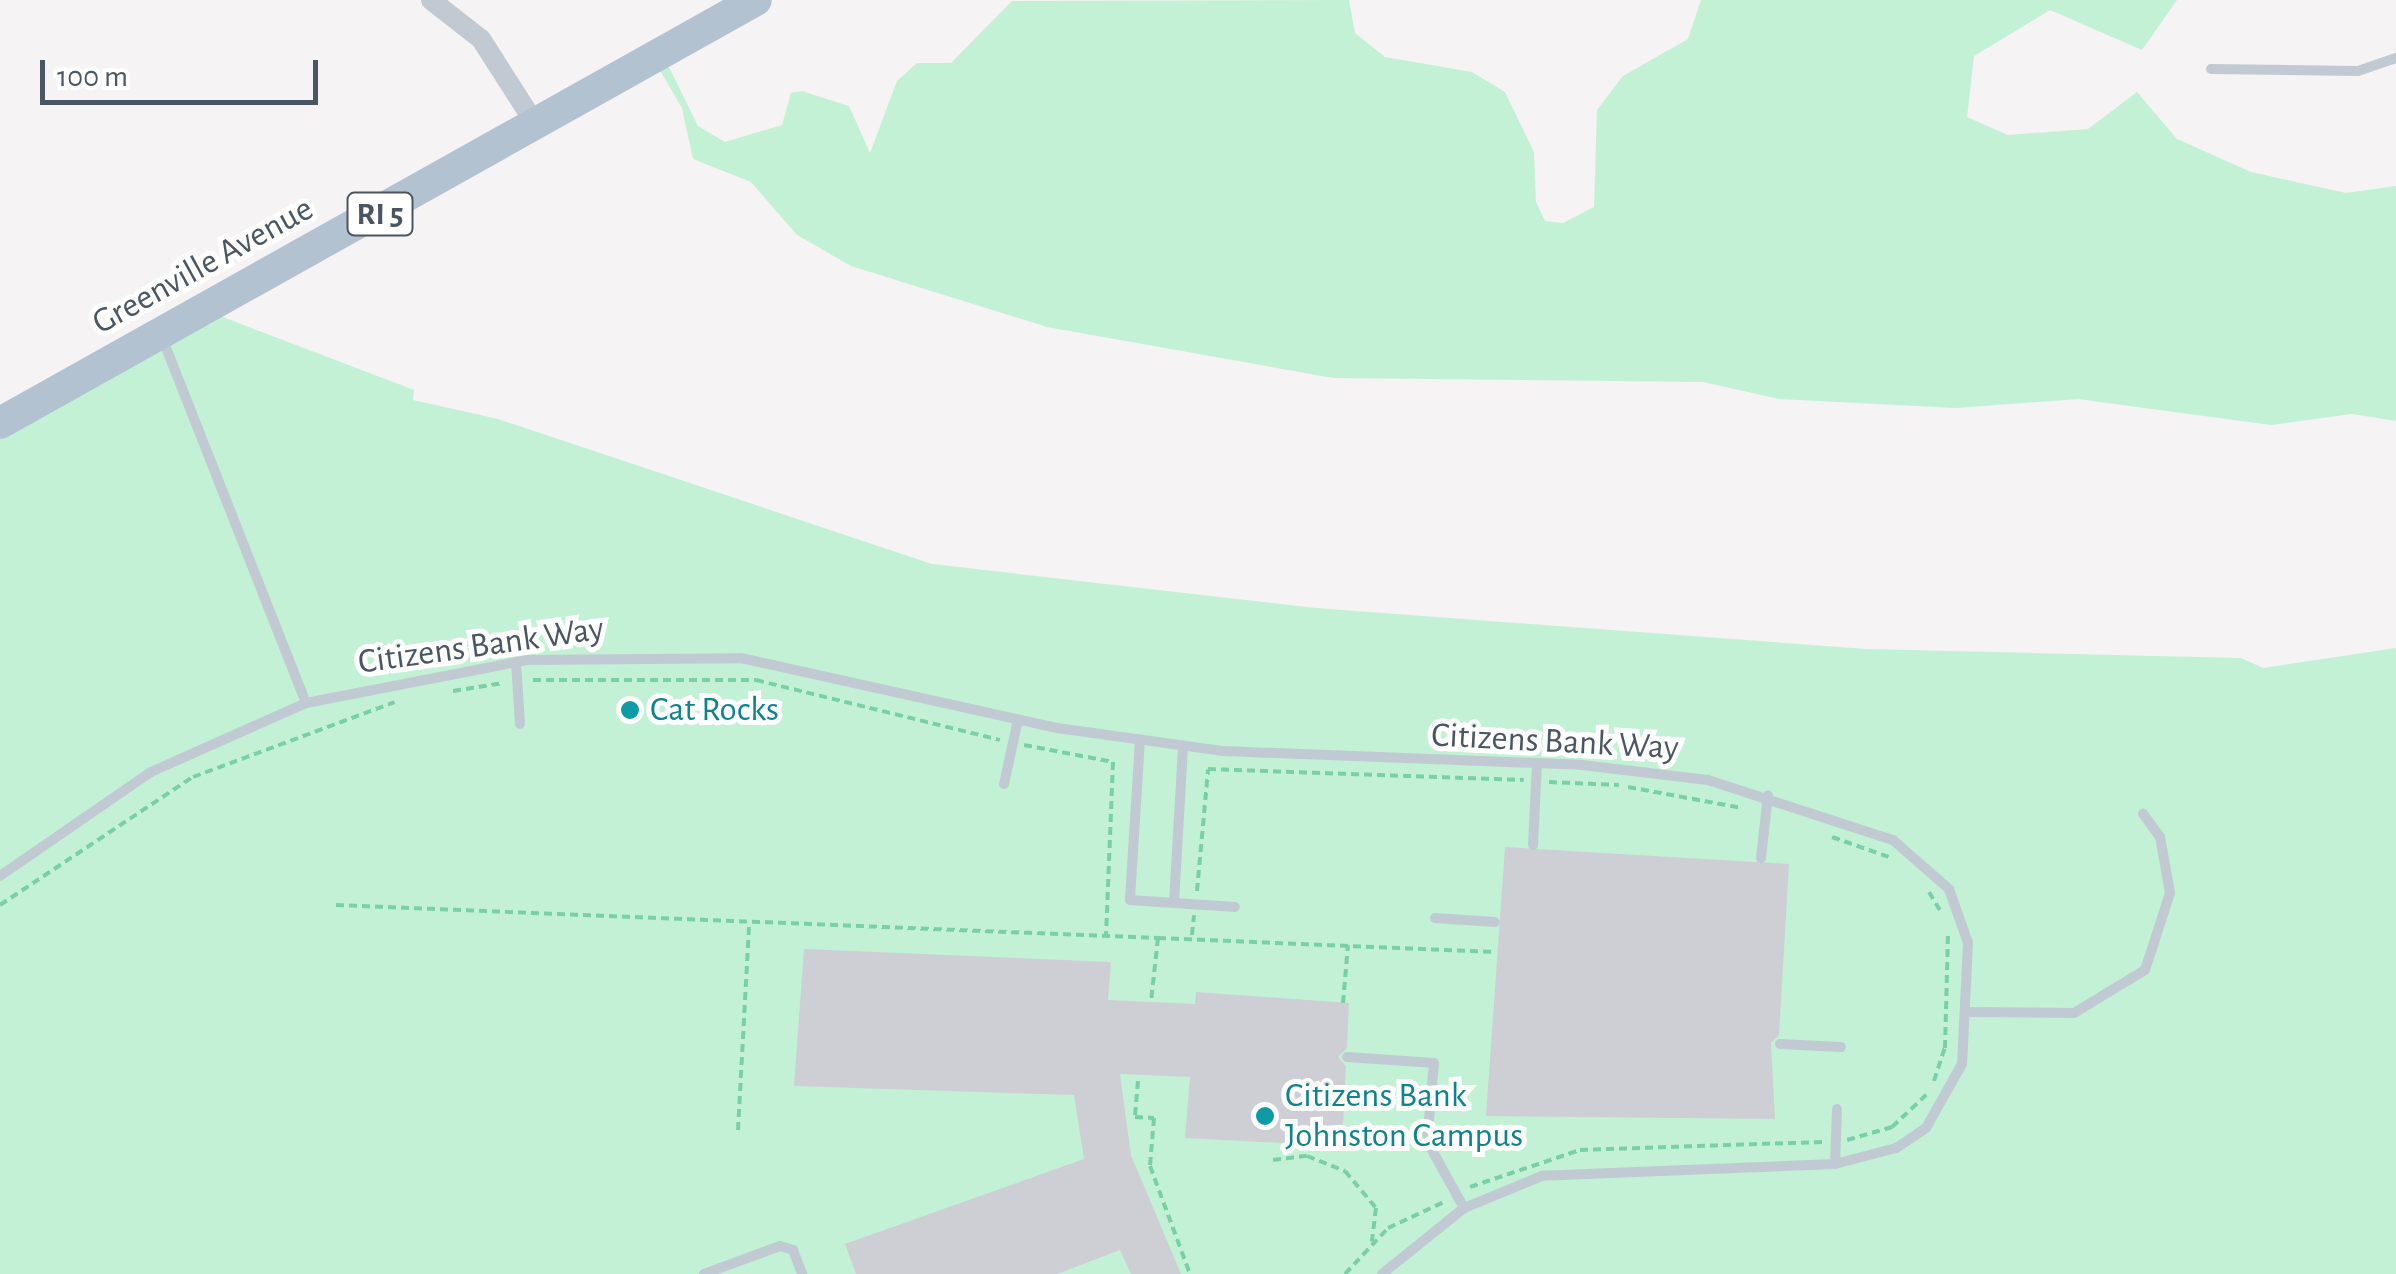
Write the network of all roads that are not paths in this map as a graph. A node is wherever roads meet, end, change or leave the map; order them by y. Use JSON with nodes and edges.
{"nodes":[{"id":1,"x":431,"y":0,"type":"edge"},
{"id":2,"x":756,"y":0,"type":"edge"},
{"id":3,"x":2396,"y":58,"type":"edge"},
{"id":4,"x":2211,"y":69,"type":"dead end"},
{"id":5,"x":538,"y":128,"type":"junction"},
{"id":6,"x":161,"y":336,"type":"junction"},
{"id":7,"x":0,"y":424,"type":"edge"},
{"id":8,"x":516,"y":662,"type":"junction"},
{"id":9,"x":306,"y":703,"type":"junction"},
{"id":10,"x":1018,"y":720,"type":"junction"},
{"id":11,"x":520,"y":724,"type":"dead end"},
{"id":12,"x":1140,"y":740,"type":"junction"},
{"id":13,"x":1183,"y":745,"type":"junction"},
{"id":14,"x":1537,"y":763,"type":"junction"},
{"id":15,"x":1004,"y":784,"type":"dead end"},
{"id":16,"x":1768,"y":795,"type":"junction"},
{"id":17,"x":2143,"y":814,"type":"dead end"},
{"id":18,"x":1533,"y":845,"type":"dead end"},
{"id":19,"x":1761,"y":858,"type":"dead end"},
{"id":20,"x":0,"y":876,"type":"edge"},
{"id":21,"x":1174,"y":903,"type":"junction"},
{"id":22,"x":1236,"y":907,"type":"dead end"},
{"id":23,"x":1435,"y":918,"type":"dead end"},
{"id":24,"x":1495,"y":922,"type":"dead end"},
{"id":25,"x":1965,"y":1012,"type":"junction"},
{"id":26,"x":1780,"y":1044,"type":"dead end"},
{"id":27,"x":1841,"y":1047,"type":"dead end"},
{"id":28,"x":1347,"y":1057,"type":"dead end"},
{"id":29,"x":1837,"y":1109,"type":"dead end"},
{"id":30,"x":1836,"y":1164,"type":"junction"},
{"id":31,"x":1464,"y":1208,"type":"junction"},
{"id":32,"x":704,"y":1274,"type":"edge"},
{"id":33,"x":802,"y":1274,"type":"edge"},
{"id":34,"x":1382,"y":1274,"type":"edge"}],
"edges":[{"from":1,"to":5,"type":"street"},
{"from":2,"to":5,"type":"main road","name":"Greenville Avenue","number":"RI 5"},
{"from":3,"to":4,"type":"lane"},
{"from":5,"to":6,"type":"main road","name":"Greenville Avenue","number":"RI 5"},
{"from":6,"to":7,"type":"main road","name":"Greenville Avenue","number":"RI 5"},
{"from":6,"to":9,"type":"lane"},
{"from":8,"to":9,"type":"lane","name":"Citizens Bank Way"},
{"from":8,"to":10,"type":"lane","name":"Citizens Bank Way"},
{"from":8,"to":11,"type":"lane"},
{"from":9,"to":20,"type":"lane","name":"Citizens Bank Way"},
{"from":10,"to":12,"type":"lane","name":"Citizens Bank Way"},
{"from":10,"to":15,"type":"lane"},
{"from":12,"to":13,"type":"lane","name":"Citizens Bank Way"},
{"from":12,"to":21,"type":"lane"},
{"from":13,"to":14,"type":"lane","name":"Citizens Bank Way"},
{"from":13,"to":21,"type":"lane"},
{"from":14,"to":16,"type":"lane","name":"Citizens Bank Way"},
{"from":14,"to":18,"type":"lane"},
{"from":16,"to":19,"type":"lane"},
{"from":16,"to":25,"type":"lane","name":"Citizens Bank Way"},
{"from":17,"to":25,"type":"lane"},
{"from":21,"to":22,"type":"lane"},
{"from":23,"to":24,"type":"lane"},
{"from":25,"to":30,"type":"lane","name":"Citizens Bank Way"},
{"from":26,"to":27,"type":"lane"},
{"from":28,"to":31,"type":"lane"},
{"from":29,"to":30,"type":"lane"},
{"from":30,"to":31,"type":"lane","name":"Citizens Bank Way"},
{"from":31,"to":34,"type":"lane","name":"Citizens Bank Way"},
{"from":32,"to":33,"type":"lane"}]}
